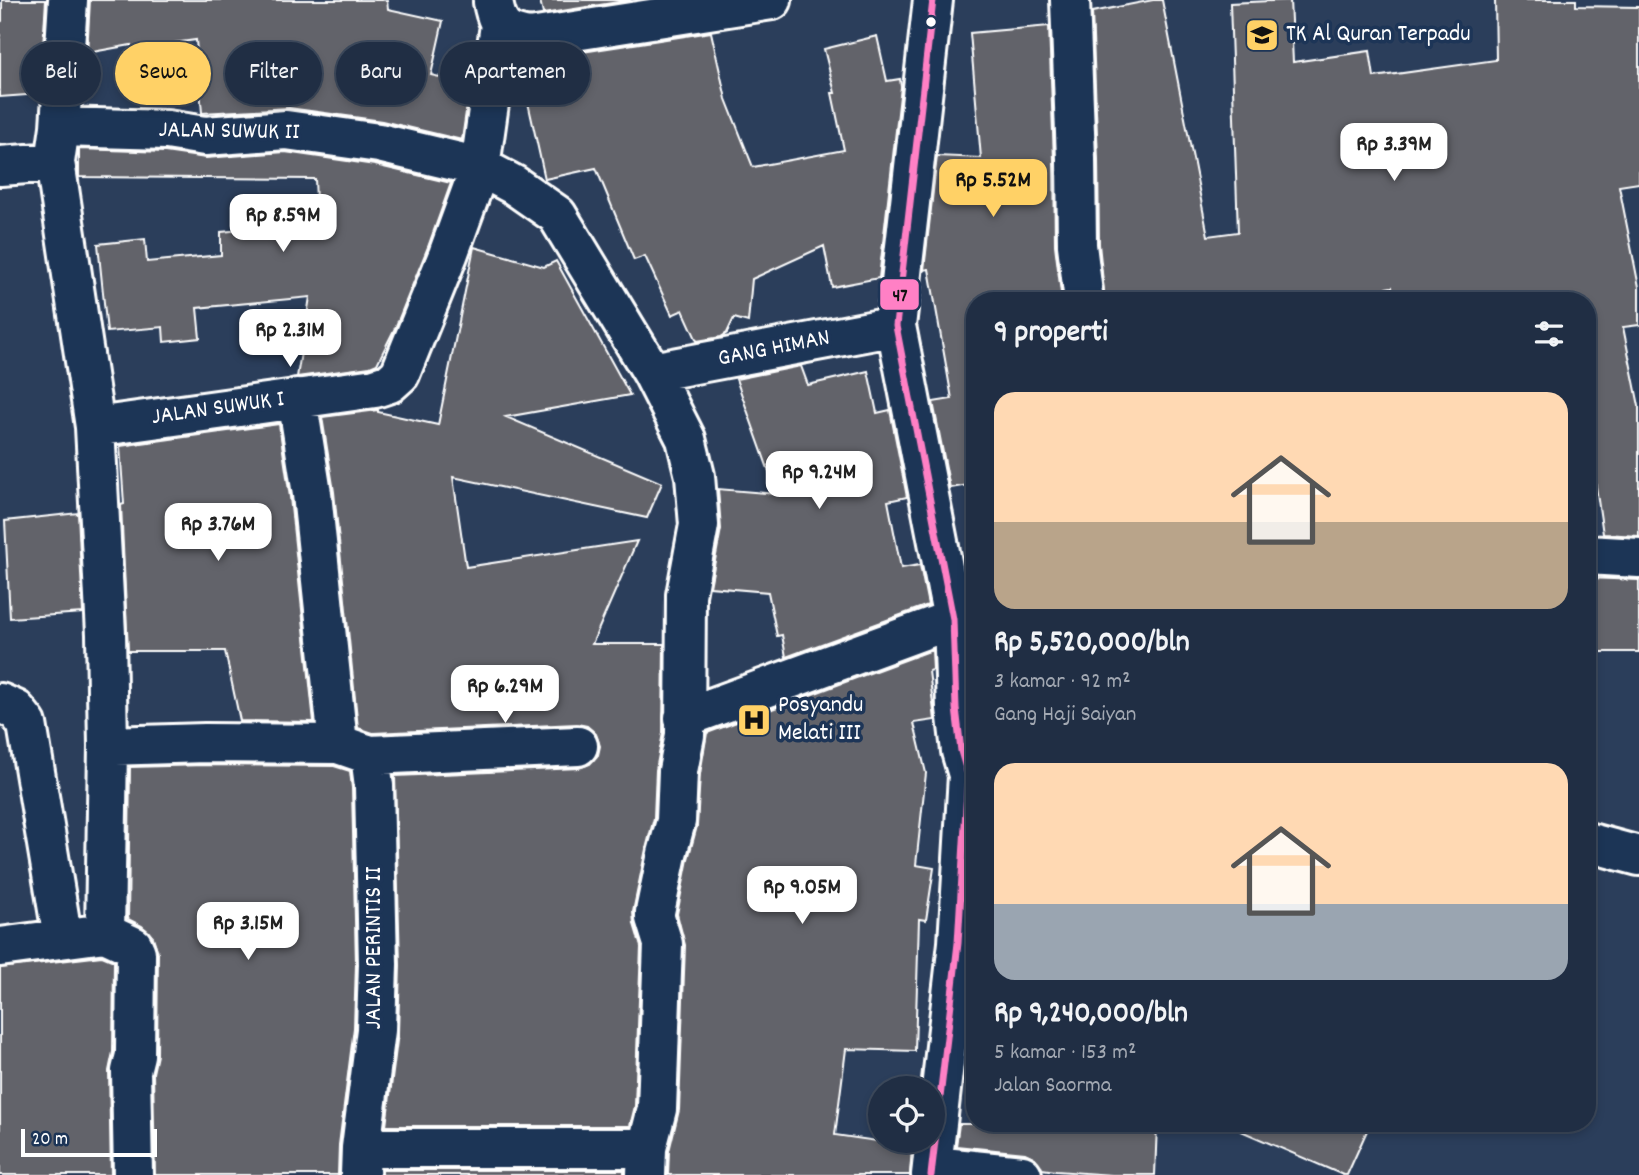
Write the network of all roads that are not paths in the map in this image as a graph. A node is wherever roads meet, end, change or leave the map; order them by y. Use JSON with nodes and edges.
{"nodes":[{"id":1,"x":68,"y":0,"type":"edge"},
{"id":2,"x":772,"y":0,"type":"edge"},
{"id":3,"x":933,"y":0,"type":"edge"},
{"id":4,"x":1069,"y":0,"type":"edge"},
{"id":5,"x":496,"y":12,"type":"edge"},
{"id":6,"x":57,"y":144,"type":"junction"},
{"id":7,"x":0,"y":166,"type":"edge"},
{"id":8,"x":480,"y":167,"type":"junction"},
{"id":9,"x":1083,"y":292,"type":"edge"},
{"id":10,"x":896,"y":326,"type":"junction"},
{"id":11,"x":652,"y":372,"type":"junction"},
{"id":12,"x":297,"y":398,"type":"junction"},
{"id":13,"x":95,"y":427,"type":"junction"},
{"id":14,"x":1596,"y":556,"type":"edge"},
{"id":15,"x":1639,"y":558,"type":"edge"},
{"id":16,"x":953,"y":619,"type":"junction"},
{"id":17,"x":0,"y":703,"type":"edge"},
{"id":18,"x":684,"y":718,"type":"junction"},
{"id":19,"x":108,"y":746,"type":"junction"},
{"id":20,"x":578,"y":746,"type":"dead end"},
{"id":21,"x":354,"y":749,"type":"junction"},
{"id":22,"x":966,"y":763,"type":"edge"},
{"id":23,"x":1596,"y":844,"type":"edge"},
{"id":24,"x":1639,"y":856,"type":"edge"},
{"id":25,"x":60,"y":916,"type":"dead end"},
{"id":26,"x":105,"y":933,"type":"junction"},
{"id":27,"x":0,"y":947,"type":"edge"},
{"id":28,"x":966,"y":950,"type":"edge"},
{"id":29,"x":361,"y":1162,"type":"edge"},
{"id":30,"x":647,"y":1162,"type":"edge"},
{"id":31,"x":932,"y":1170,"type":"edge"},
{"id":32,"x":133,"y":1175,"type":"edge"},
{"id":33,"x":1022,"y":1175,"type":"edge"}],
"edges":[{"from":1,"to":6,"type":"street"},
{"from":2,"to":5,"type":"street"},
{"from":3,"to":10,"type":"street"},
{"from":4,"to":9,"type":"street"},
{"from":5,"to":8,"type":"street","name":"JALAN SUWUK I"},
{"from":6,"to":7,"type":"street","name":"JALAN SUWUK II"},
{"from":6,"to":8,"type":"street","name":"JALAN SUWUK II"},
{"from":6,"to":13,"type":"street"},
{"from":8,"to":11,"type":"street","name":"JALAN SUWUK II"},
{"from":8,"to":12,"type":"street","name":"JALAN SUWUK I"},
{"from":10,"to":11,"type":"street","name":"GANG HIMAN"},
{"from":10,"to":16,"type":"street"},
{"from":11,"to":18,"type":"street","name":"JALAN SUWUK II"},
{"from":12,"to":13,"type":"street","name":"JALAN SUWUK I"},
{"from":12,"to":21,"type":"street","name":"JALAN PERINTIS II"},
{"from":13,"to":19,"type":"street"},
{"from":14,"to":15,"type":"street"},
{"from":16,"to":18,"type":"street"},
{"from":16,"to":22,"type":"street"},
{"from":17,"to":25,"type":"street"},
{"from":18,"to":30,"type":"street","name":"JALAN SUWUK II"},
{"from":19,"to":21,"type":"street"},
{"from":19,"to":26,"type":"street"},
{"from":20,"to":21,"type":"street"},
{"from":21,"to":29,"type":"street","name":"JALAN PERINTIS II"},
{"from":23,"to":24,"type":"street"},
{"from":26,"to":27,"type":"street"},
{"from":26,"to":32,"type":"street"},
{"from":28,"to":31,"type":"street"},
{"from":29,"to":30,"type":"street"},
{"from":31,"to":33,"type":"street"}]}
